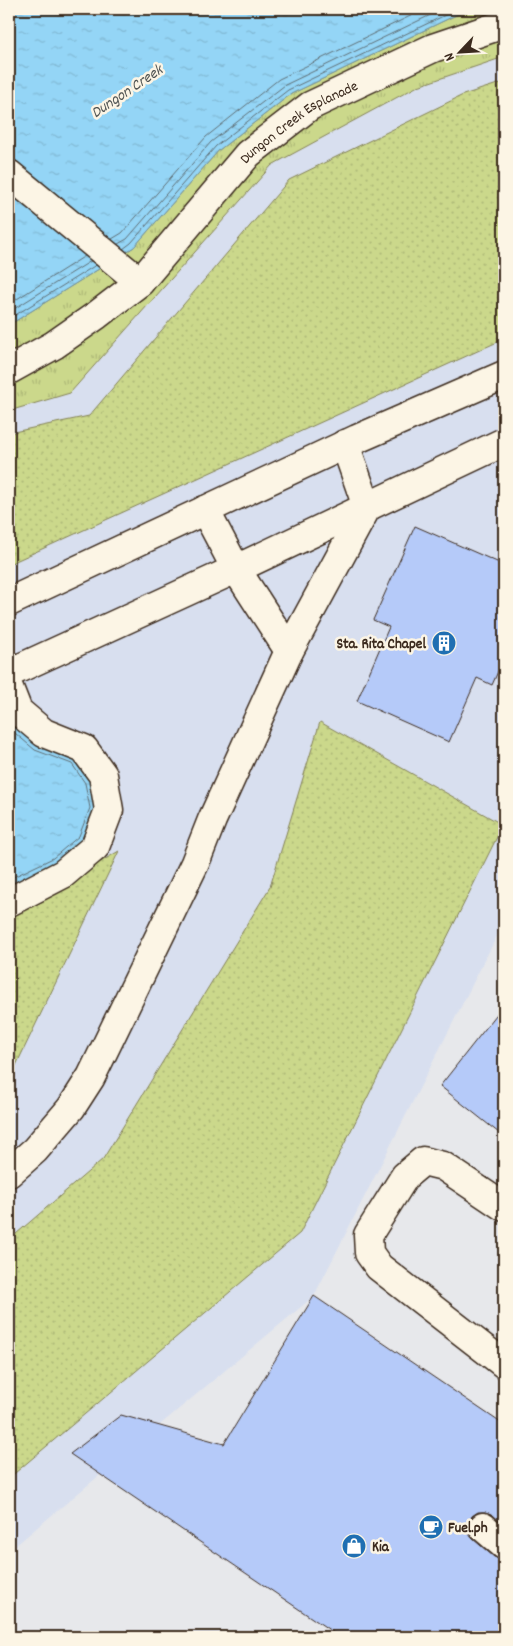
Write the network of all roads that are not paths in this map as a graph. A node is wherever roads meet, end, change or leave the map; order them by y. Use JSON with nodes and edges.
{"nodes":[{"id":1,"x":504,"y":24,"type":"edge"},
{"id":2,"x":9,"y":174,"type":"edge"},
{"id":3,"x":140,"y":282,"type":"junction"},
{"id":4,"x":9,"y":370,"type":"edge"},
{"id":5,"x":504,"y":374,"type":"edge"},
{"id":6,"x":504,"y":442,"type":"edge"},
{"id":7,"x":345,"y":444,"type":"junction"},
{"id":8,"x":367,"y":507,"type":"junction"},
{"id":9,"x":205,"y":510,"type":"junction"},
{"id":10,"x":236,"y":569,"type":"junction"},
{"id":11,"x":9,"y":602,"type":"edge"},
{"id":12,"x":289,"y":651,"type":"junction"},
{"id":13,"x":12,"y":677,"type":"edge"},
{"id":14,"x":9,"y":902,"type":"edge"},
{"id":15,"x":9,"y":1173,"type":"edge"},
{"id":16,"x":504,"y":1207,"type":"edge"},
{"id":17,"x":504,"y":1362,"type":"edge"},
{"id":18,"x":482,"y":1527,"type":"dead end"},
{"id":19,"x":504,"y":1545,"type":"edge"}],
"edges":[{"from":1,"to":3,"type":"street","name":"Dungon Creek Esplanade"},
{"from":2,"to":3,"type":"street"},
{"from":3,"to":4,"type":"street","name":"Dungon Creek Esplanade"},
{"from":5,"to":7,"type":"street"},
{"from":6,"to":8,"type":"street"},
{"from":7,"to":8,"type":"street"},
{"from":7,"to":9,"type":"street"},
{"from":8,"to":10,"type":"street"},
{"from":8,"to":12,"type":"street"},
{"from":9,"to":10,"type":"street"},
{"from":9,"to":11,"type":"street"},
{"from":10,"to":12,"type":"street"},
{"from":10,"to":13,"type":"street"},
{"from":12,"to":15,"type":"street"},
{"from":13,"to":14,"type":"street"},
{"from":16,"to":17,"type":"street"},
{"from":18,"to":19,"type":"street"}]}
